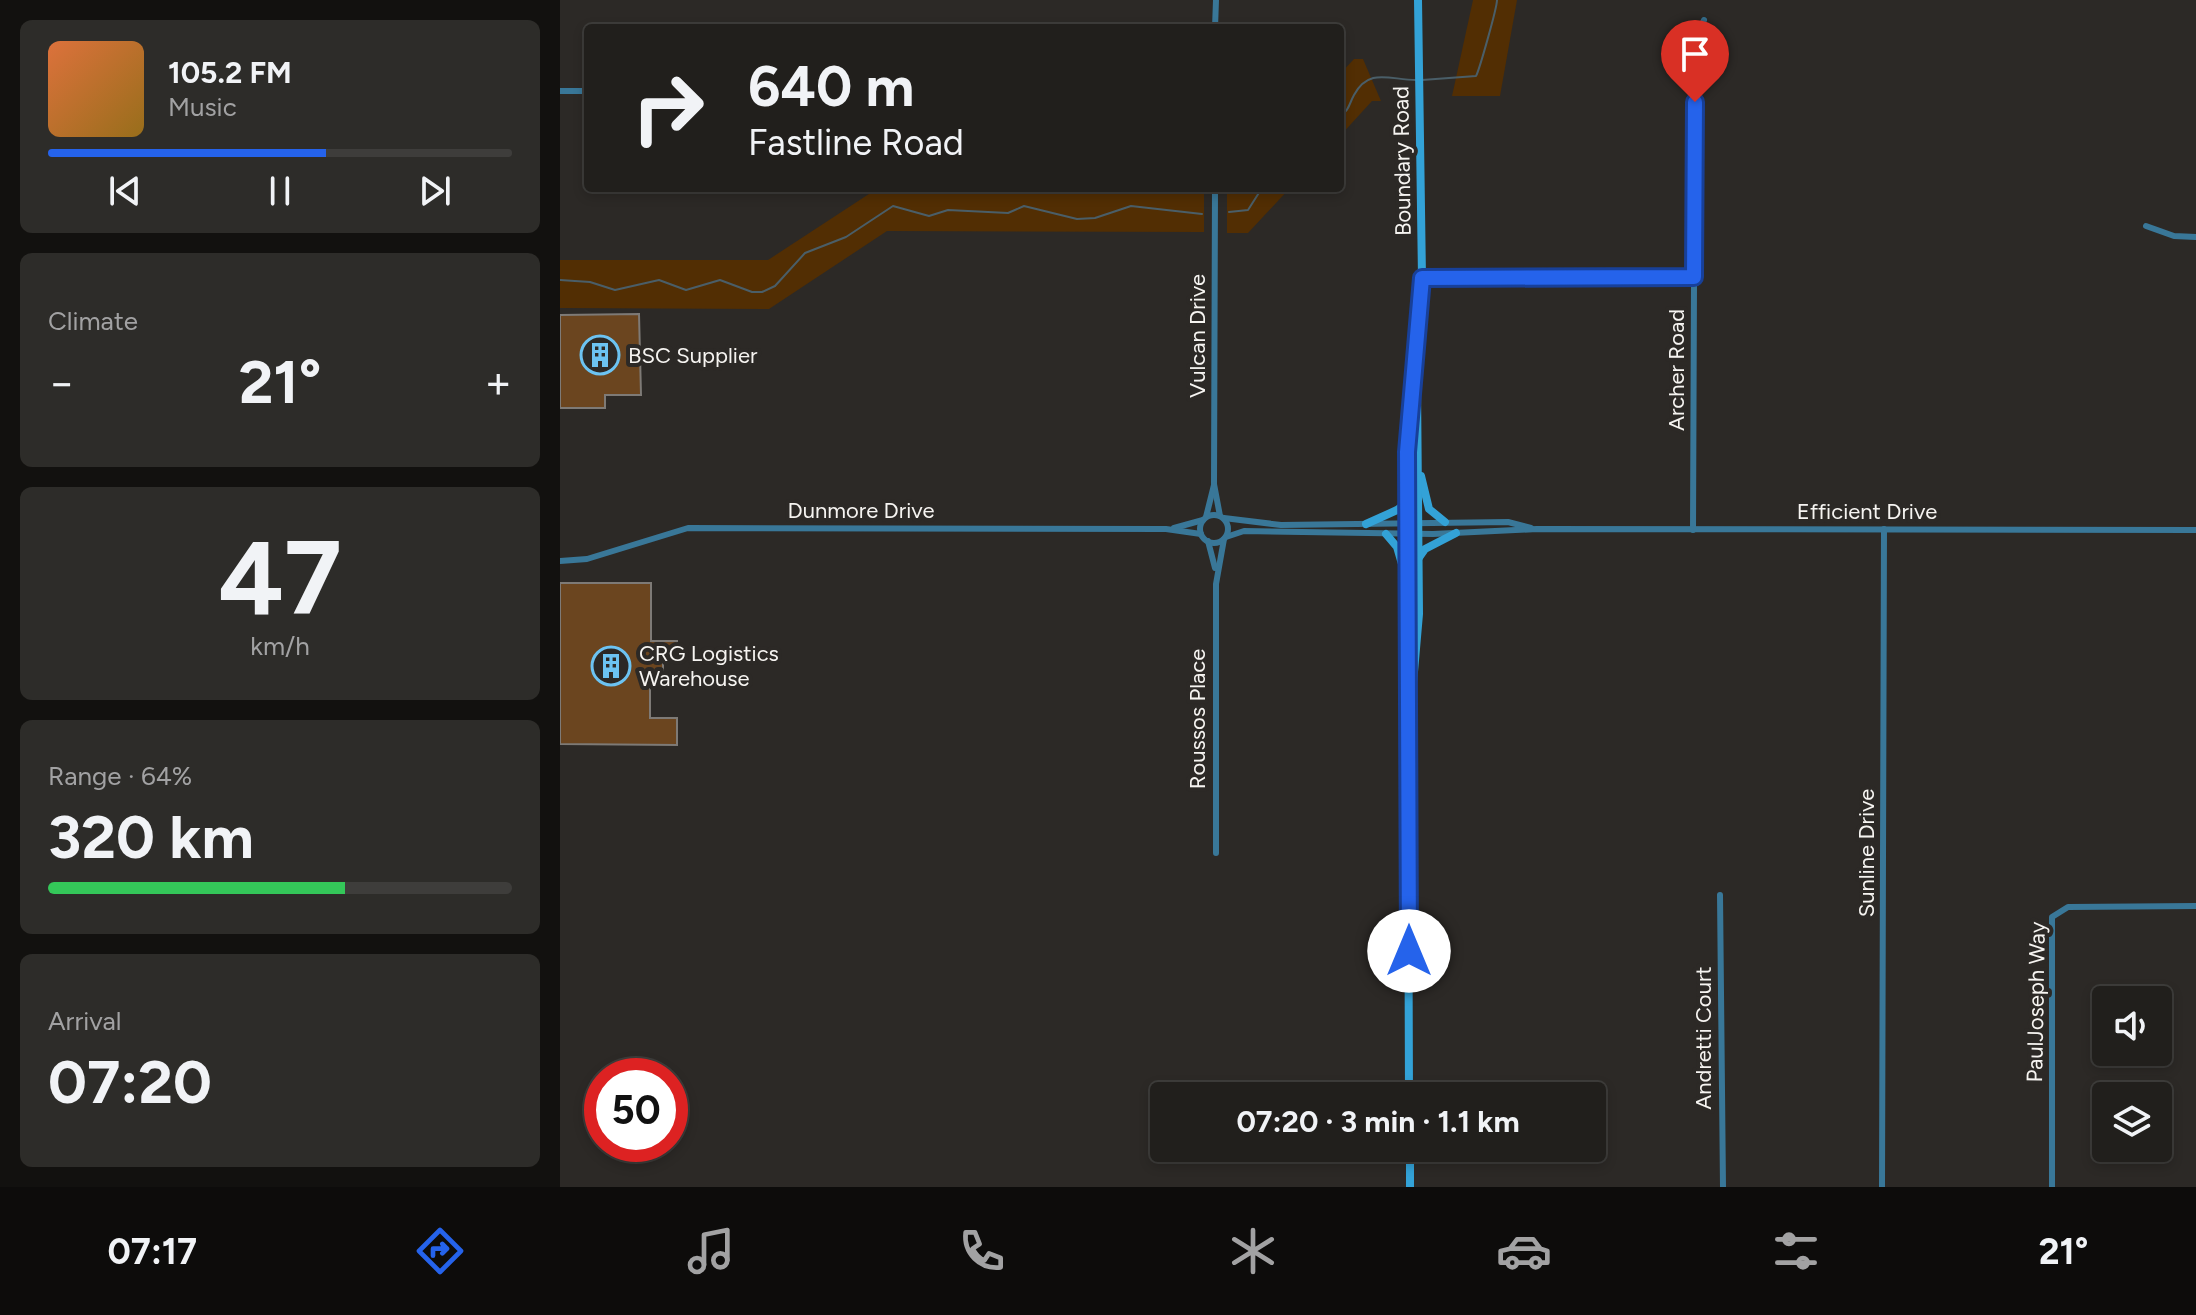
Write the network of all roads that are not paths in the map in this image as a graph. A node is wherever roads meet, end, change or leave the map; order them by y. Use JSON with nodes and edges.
{"nodes":[{"id":1,"x":1216,"y":0,"type":"edge"},
{"id":2,"x":1418,"y":0,"type":"edge"},
{"id":3,"x":1704,"y":20,"type":"dead end"},
{"id":4,"x":1215,"y":24,"type":"edge"},
{"id":5,"x":560,"y":91,"type":"edge"},
{"id":6,"x":584,"y":91,"type":"edge"},
{"id":7,"x":1215,"y":192,"type":"edge"},
{"id":8,"x":2146,"y":226,"type":"dead end"},
{"id":9,"x":2196,"y":237,"type":"edge"},
{"id":10,"x":1694,"y":277,"type":"junction"},
{"id":11,"x":1422,"y":278,"type":"junction"},
{"id":12,"x":1417,"y":369,"type":"junction"},
{"id":13,"x":1417,"y":459,"type":"junction"},
{"id":14,"x":1214,"y":484,"type":"junction"},
{"id":15,"x":1407,"y":502,"type":"junction"},
{"id":16,"x":1222,"y":517,"type":"junction"},
{"id":17,"x":1205,"y":519,"type":"junction"},
{"id":18,"x":1407,"y":522,"type":"junction"},
{"id":19,"x":1418,"y":522,"type":"junction"},
{"id":20,"x":1445,"y":522,"type":"junction"},
{"id":21,"x":1366,"y":524,"type":"junction"},
{"id":22,"x":1166,"y":529,"type":"junction"},
{"id":23,"x":1537,"y":529,"type":"junction"},
{"id":24,"x":1884,"y":529,"type":"junction"},
{"id":25,"x":1693,"y":530,"type":"junction"},
{"id":26,"x":2196,"y":530,"type":"edge"},
{"id":27,"x":1456,"y":533,"type":"junction"},
{"id":28,"x":1201,"y":534,"type":"junction"},
{"id":29,"x":1386,"y":534,"type":"junction"},
{"id":30,"x":1413,"y":534,"type":"junction"},
{"id":31,"x":1225,"y":538,"type":"junction"},
{"id":32,"x":1208,"y":541,"type":"junction"},
{"id":33,"x":1418,"y":560,"type":"junction"},
{"id":34,"x":560,"y":561,"type":"edge"},
{"id":35,"x":1216,"y":584,"type":"junction"},
{"id":36,"x":1408,"y":588,"type":"junction"},
{"id":37,"x":1410,"y":720,"type":"junction"},
{"id":38,"x":1216,"y":853,"type":"dead end"},
{"id":39,"x":1720,"y":895,"type":"dead end"},
{"id":40,"x":2196,"y":906,"type":"edge"},
{"id":41,"x":1409,"y":1082,"type":"edge"},
{"id":42,"x":1410,"y":1162,"type":"edge"},
{"id":43,"x":1721,"y":1185,"type":"edge"},
{"id":44,"x":1410,"y":1187,"type":"edge"},
{"id":45,"x":1884,"y":1187,"type":"edge"},
{"id":46,"x":2052,"y":1187,"type":"edge"}],
"edges":[{"from":1,"to":4,"type":"street"},
{"from":2,"to":11,"type":"main road","name":"Boundary Road"},
{"from":3,"to":10,"type":"street","name":"Archer Road"},
{"from":5,"to":6,"type":"street"},
{"from":7,"to":14,"type":"street","name":"Vulcan Drive"},
{"from":8,"to":9,"type":"street"},
{"from":10,"to":11,"type":"street"},
{"from":10,"to":25,"type":"street","name":"Archer Road"},
{"from":11,"to":12,"type":"main road","name":"Boundary Road"},
{"from":12,"to":13,"type":"main road","name":"Boundary Road"},
{"from":12,"to":15,"type":"main road","name":"Boundary Road"},
{"from":13,"to":19,"type":"main road","name":"Boundary Road"},
{"from":13,"to":20,"type":"main road"},
{"from":14,"to":16,"type":"street","name":"Vulcan Drive"},
{"from":14,"to":17,"type":"street","name":"Vulcan Drive"},
{"from":15,"to":18,"type":"main road","name":"Boundary Road"},
{"from":15,"to":21,"type":"main road"},
{"from":16,"to":17,"type":"street"},
{"from":16,"to":21,"type":"street"},
{"from":16,"to":31,"type":"street"},
{"from":17,"to":22,"type":"street","name":"Dunmore Drive"},
{"from":17,"to":28,"type":"street"},
{"from":18,"to":19,"type":"street"},
{"from":18,"to":21,"type":"street"},
{"from":18,"to":30,"type":"main road","name":"Boundary Road"},
{"from":19,"to":20,"type":"street","name":"Efficient Drive"},
{"from":19,"to":30,"type":"main road","name":"Boundary Road"},
{"from":20,"to":23,"type":"street","name":"Efficient Drive"},
{"from":22,"to":28,"type":"street","name":"Dunmore Drive"},
{"from":22,"to":34,"type":"street","name":"Dunmore Drive"},
{"from":23,"to":25,"type":"street","name":"Efficient Drive"},
{"from":23,"to":27,"type":"street","name":"Efficient Drive"},
{"from":24,"to":25,"type":"street","name":"Efficient Drive"},
{"from":24,"to":26,"type":"street","name":"Efficient Drive"},
{"from":24,"to":45,"type":"street","name":"Sunline Drive"},
{"from":27,"to":30,"type":"street","name":"Efficient Drive"},
{"from":27,"to":33,"type":"main road"},
{"from":28,"to":32,"type":"street"},
{"from":29,"to":30,"type":"street"},
{"from":29,"to":31,"type":"street"},
{"from":29,"to":36,"type":"main road"},
{"from":30,"to":33,"type":"main road","name":"Boundary Road"},
{"from":30,"to":36,"type":"main road","name":"Boundary Road"},
{"from":31,"to":32,"type":"street"},
{"from":31,"to":35,"type":"street","name":"Roussos Place"},
{"from":32,"to":35,"type":"street","name":"Roussos Place"},
{"from":33,"to":37,"type":"main road","name":"Boundary Road"},
{"from":35,"to":38,"type":"street","name":"Roussos Place"},
{"from":36,"to":37,"type":"main road","name":"Boundary Road"},
{"from":37,"to":41,"type":"main road","name":"Boundary Road"},
{"from":39,"to":43,"type":"street","name":"Andretti Court"},
{"from":40,"to":46,"type":"street","name":"PaulJoseph Way"},
{"from":42,"to":44,"type":"main road"}]}
